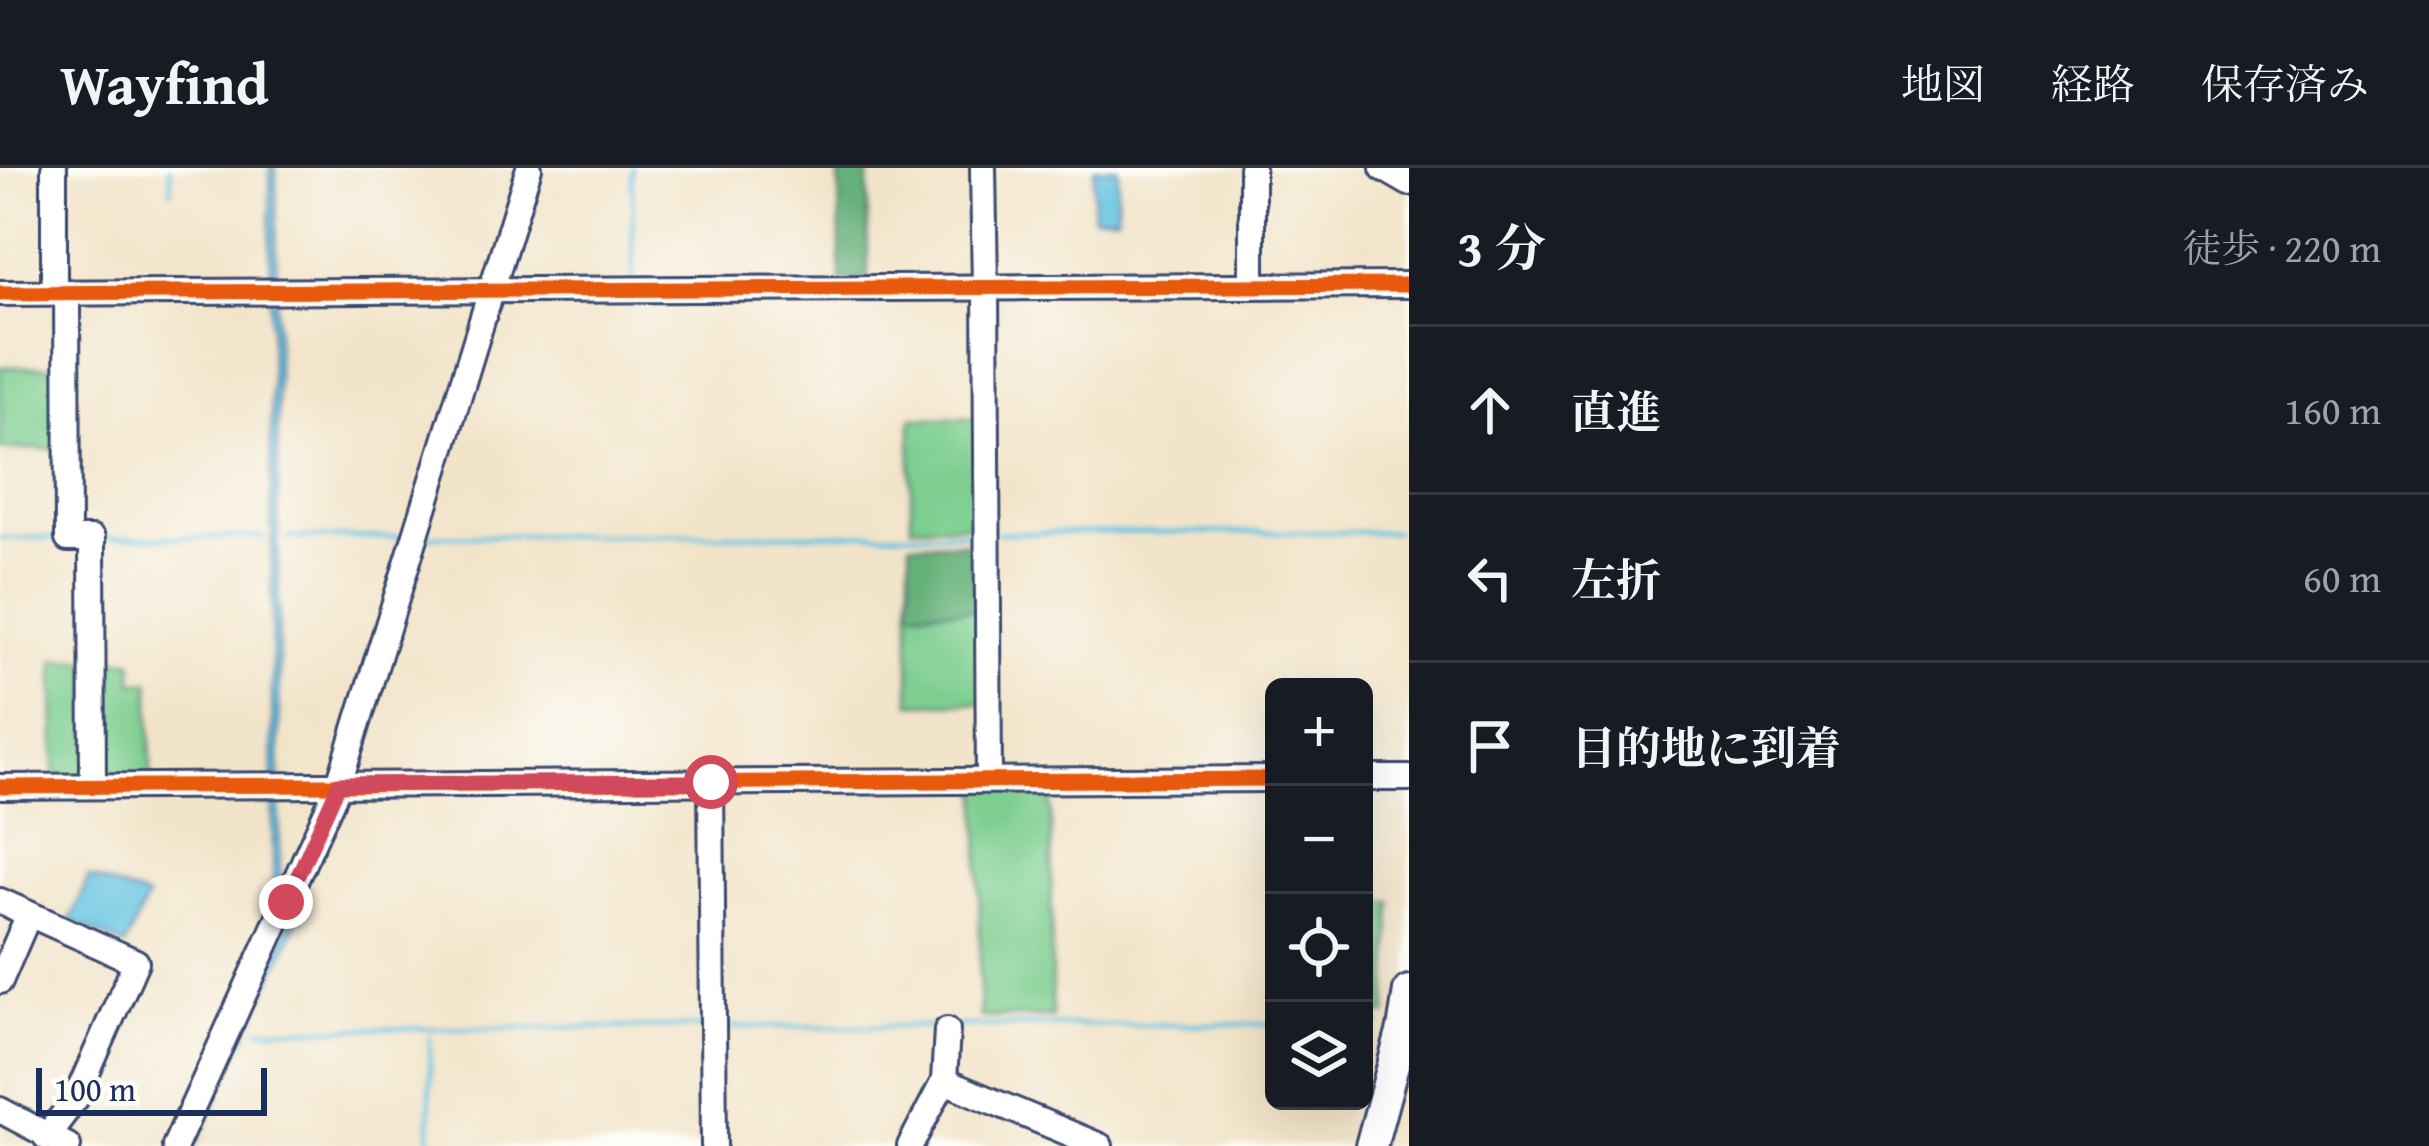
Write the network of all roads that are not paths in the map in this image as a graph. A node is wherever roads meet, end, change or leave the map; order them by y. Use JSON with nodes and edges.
{"nodes":[{"id":1,"x":54,"y":168,"type":"edge"},
{"id":2,"x":529,"y":168,"type":"edge"},
{"id":3,"x":983,"y":168,"type":"edge"},
{"id":4,"x":1252,"y":168,"type":"edge"},
{"id":5,"x":1383,"y":168,"type":"edge"},
{"id":6,"x":1409,"y":184,"type":"edge"},
{"id":7,"x":1409,"y":285,"type":"edge"},
{"id":8,"x":1252,"y":286,"type":"junction"},
{"id":9,"x":986,"y":288,"type":"junction"},
{"id":10,"x":492,"y":290,"type":"junction"},
{"id":11,"x":0,"y":292,"type":"edge"},
{"id":12,"x":60,"y":292,"type":"junction"},
{"id":13,"x":1265,"y":778,"type":"edge"},
{"id":14,"x":1373,"y":778,"type":"edge"},
{"id":15,"x":1409,"y":778,"type":"edge"},
{"id":16,"x":989,"y":780,"type":"junction"},
{"id":17,"x":711,"y":782,"type":"junction"},
{"id":18,"x":339,"y":784,"type":"junction"},
{"id":19,"x":93,"y":786,"type":"junction"},
{"id":20,"x":0,"y":787,"type":"edge"},
{"id":21,"x":0,"y":901,"type":"edge"},
{"id":22,"x":29,"y":914,"type":"junction"},
{"id":23,"x":0,"y":981,"type":"edge"},
{"id":24,"x":1408,"y":1009,"type":"edge"},
{"id":25,"x":946,"y":1030,"type":"dead end"},
{"id":26,"x":944,"y":1081,"type":"junction"},
{"id":27,"x":0,"y":1110,"type":"edge"},
{"id":28,"x":44,"y":1140,"type":"edge"},
{"id":29,"x":175,"y":1146,"type":"edge"},
{"id":30,"x":714,"y":1146,"type":"edge"},
{"id":31,"x":910,"y":1146,"type":"edge"},
{"id":32,"x":1100,"y":1146,"type":"edge"},
{"id":33,"x":1371,"y":1146,"type":"edge"}],
"edges":[{"from":1,"to":12,"type":"street"},
{"from":2,"to":10,"type":"street"},
{"from":3,"to":9,"type":"street"},
{"from":4,"to":8,"type":"street"},
{"from":5,"to":6,"type":"street"},
{"from":7,"to":8,"type":"street"},
{"from":8,"to":9,"type":"street"},
{"from":9,"to":10,"type":"street"},
{"from":9,"to":16,"type":"street"},
{"from":10,"to":12,"type":"street"},
{"from":10,"to":18,"type":"street"},
{"from":11,"to":12,"type":"street"},
{"from":12,"to":19,"type":"street"},
{"from":13,"to":16,"type":"street"},
{"from":14,"to":15,"type":"street"},
{"from":16,"to":17,"type":"street"},
{"from":17,"to":18,"type":"street"},
{"from":17,"to":30,"type":"street"},
{"from":18,"to":19,"type":"street"},
{"from":18,"to":29,"type":"street"},
{"from":19,"to":20,"type":"street"},
{"from":21,"to":22,"type":"street"},
{"from":22,"to":23,"type":"street"},
{"from":22,"to":28,"type":"street"},
{"from":24,"to":33,"type":"main road"},
{"from":25,"to":26,"type":"street"},
{"from":26,"to":31,"type":"street"},
{"from":26,"to":32,"type":"street"},
{"from":27,"to":28,"type":"street"}]}
